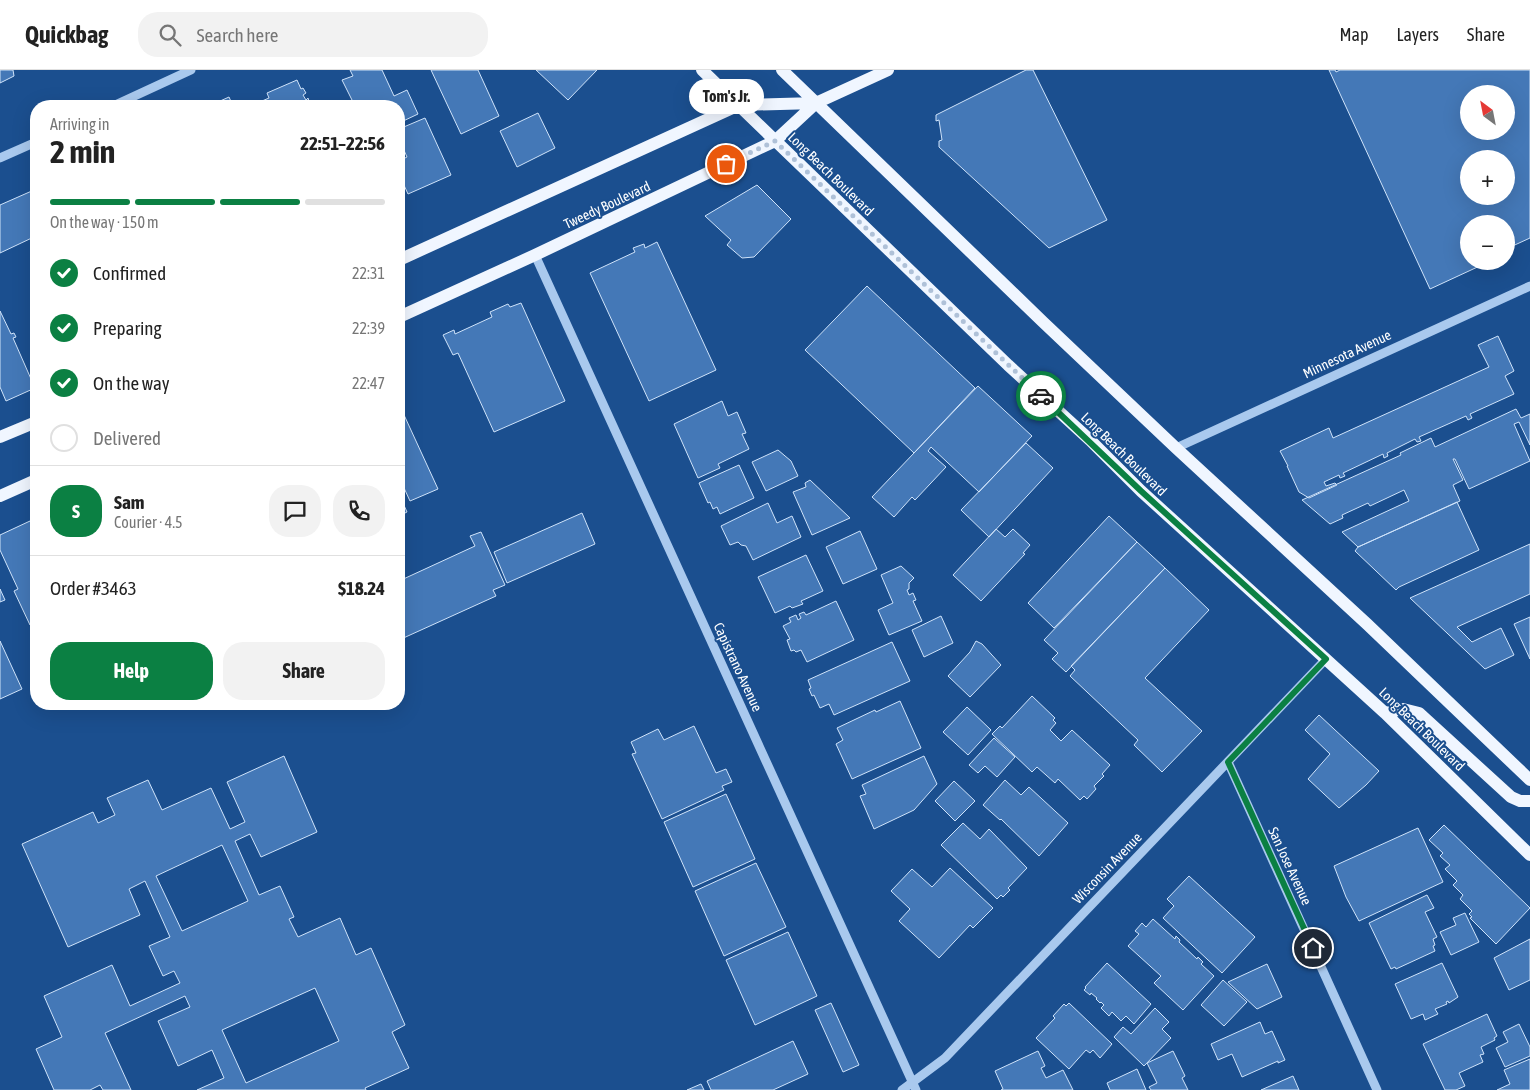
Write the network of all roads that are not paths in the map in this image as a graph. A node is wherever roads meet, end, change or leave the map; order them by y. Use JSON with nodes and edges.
{"nodes":[{"id":1,"x":191,"y":70,"type":"edge"},
{"id":2,"x":702,"y":70,"type":"edge"},
{"id":3,"x":782,"y":70,"type":"edge"},
{"id":4,"x":888,"y":70,"type":"edge"},
{"id":5,"x":126,"y":100,"type":"edge"},
{"id":6,"x":816,"y":102,"type":"junction"},
{"id":7,"x":739,"y":105,"type":"junction"},
{"id":8,"x":775,"y":141,"type":"junction"},
{"id":9,"x":30,"y":145,"type":"edge"},
{"id":10,"x":0,"y":158,"type":"edge"},
{"id":11,"x":535,"y":255,"type":"junction"},
{"id":12,"x":405,"y":257,"type":"edge"},
{"id":13,"x":1530,"y":286,"type":"edge"},
{"id":14,"x":405,"y":314,"type":"edge"},
{"id":15,"x":30,"y":424,"type":"edge"},
{"id":16,"x":0,"y":437,"type":"edge"},
{"id":17,"x":1176,"y":448,"type":"junction"},
{"id":18,"x":30,"y":483,"type":"edge"},
{"id":19,"x":0,"y":496,"type":"edge"},
{"id":20,"x":1326,"y":659,"type":"junction"},
{"id":21,"x":1385,"y":713,"type":"junction"},
{"id":22,"x":1228,"y":762,"type":"junction"},
{"id":23,"x":1530,"y":780,"type":"edge"},
{"id":24,"x":1530,"y":801,"type":"edge"},
{"id":25,"x":1530,"y":855,"type":"edge"},
{"id":26,"x":914,"y":1086,"type":"edge"},
{"id":27,"x":902,"y":1090,"type":"edge"},
{"id":28,"x":1378,"y":1090,"type":"edge"}],
"edges":[{"from":1,"to":5,"type":"street"},
{"from":2,"to":7,"type":"main road","name":"Long Beach Boulevard"},
{"from":3,"to":6,"type":"main road"},
{"from":4,"to":6,"type":"main road","name":"Tweedy Boulevard"},
{"from":6,"to":7,"type":"main road","name":"Tweedy Boulevard"},
{"from":6,"to":8,"type":"main road","name":"Tweedy Boulevard"},
{"from":6,"to":17,"type":"main road"},
{"from":7,"to":8,"type":"main road","name":"Long Beach Boulevard"},
{"from":7,"to":12,"type":"main road","name":"Tweedy Boulevard"},
{"from":8,"to":11,"type":"main road","name":"Tweedy Boulevard"},
{"from":8,"to":20,"type":"main road","name":"Long Beach Boulevard"},
{"from":9,"to":10,"type":"street"},
{"from":11,"to":14,"type":"main road","name":"Tweedy Boulevard"},
{"from":11,"to":26,"type":"street","name":"Capistrano Avenue"},
{"from":13,"to":17,"type":"street","name":"Minnesota Avenue"},
{"from":15,"to":16,"type":"main road"},
{"from":17,"to":23,"type":"main road"},
{"from":18,"to":19,"type":"main road"},
{"from":20,"to":21,"type":"main road","name":"Long Beach Boulevard"},
{"from":20,"to":22,"type":"street","name":"Wisconsin Avenue"},
{"from":21,"to":24,"type":"main road"},
{"from":21,"to":25,"type":"main road","name":"Long Beach Boulevard"},
{"from":22,"to":26,"type":"street","name":"Wisconsin Avenue"},
{"from":22,"to":28,"type":"street","name":"San Jose Avenue"},
{"from":26,"to":27,"type":"street","name":"Wisconsin Avenue"}]}
